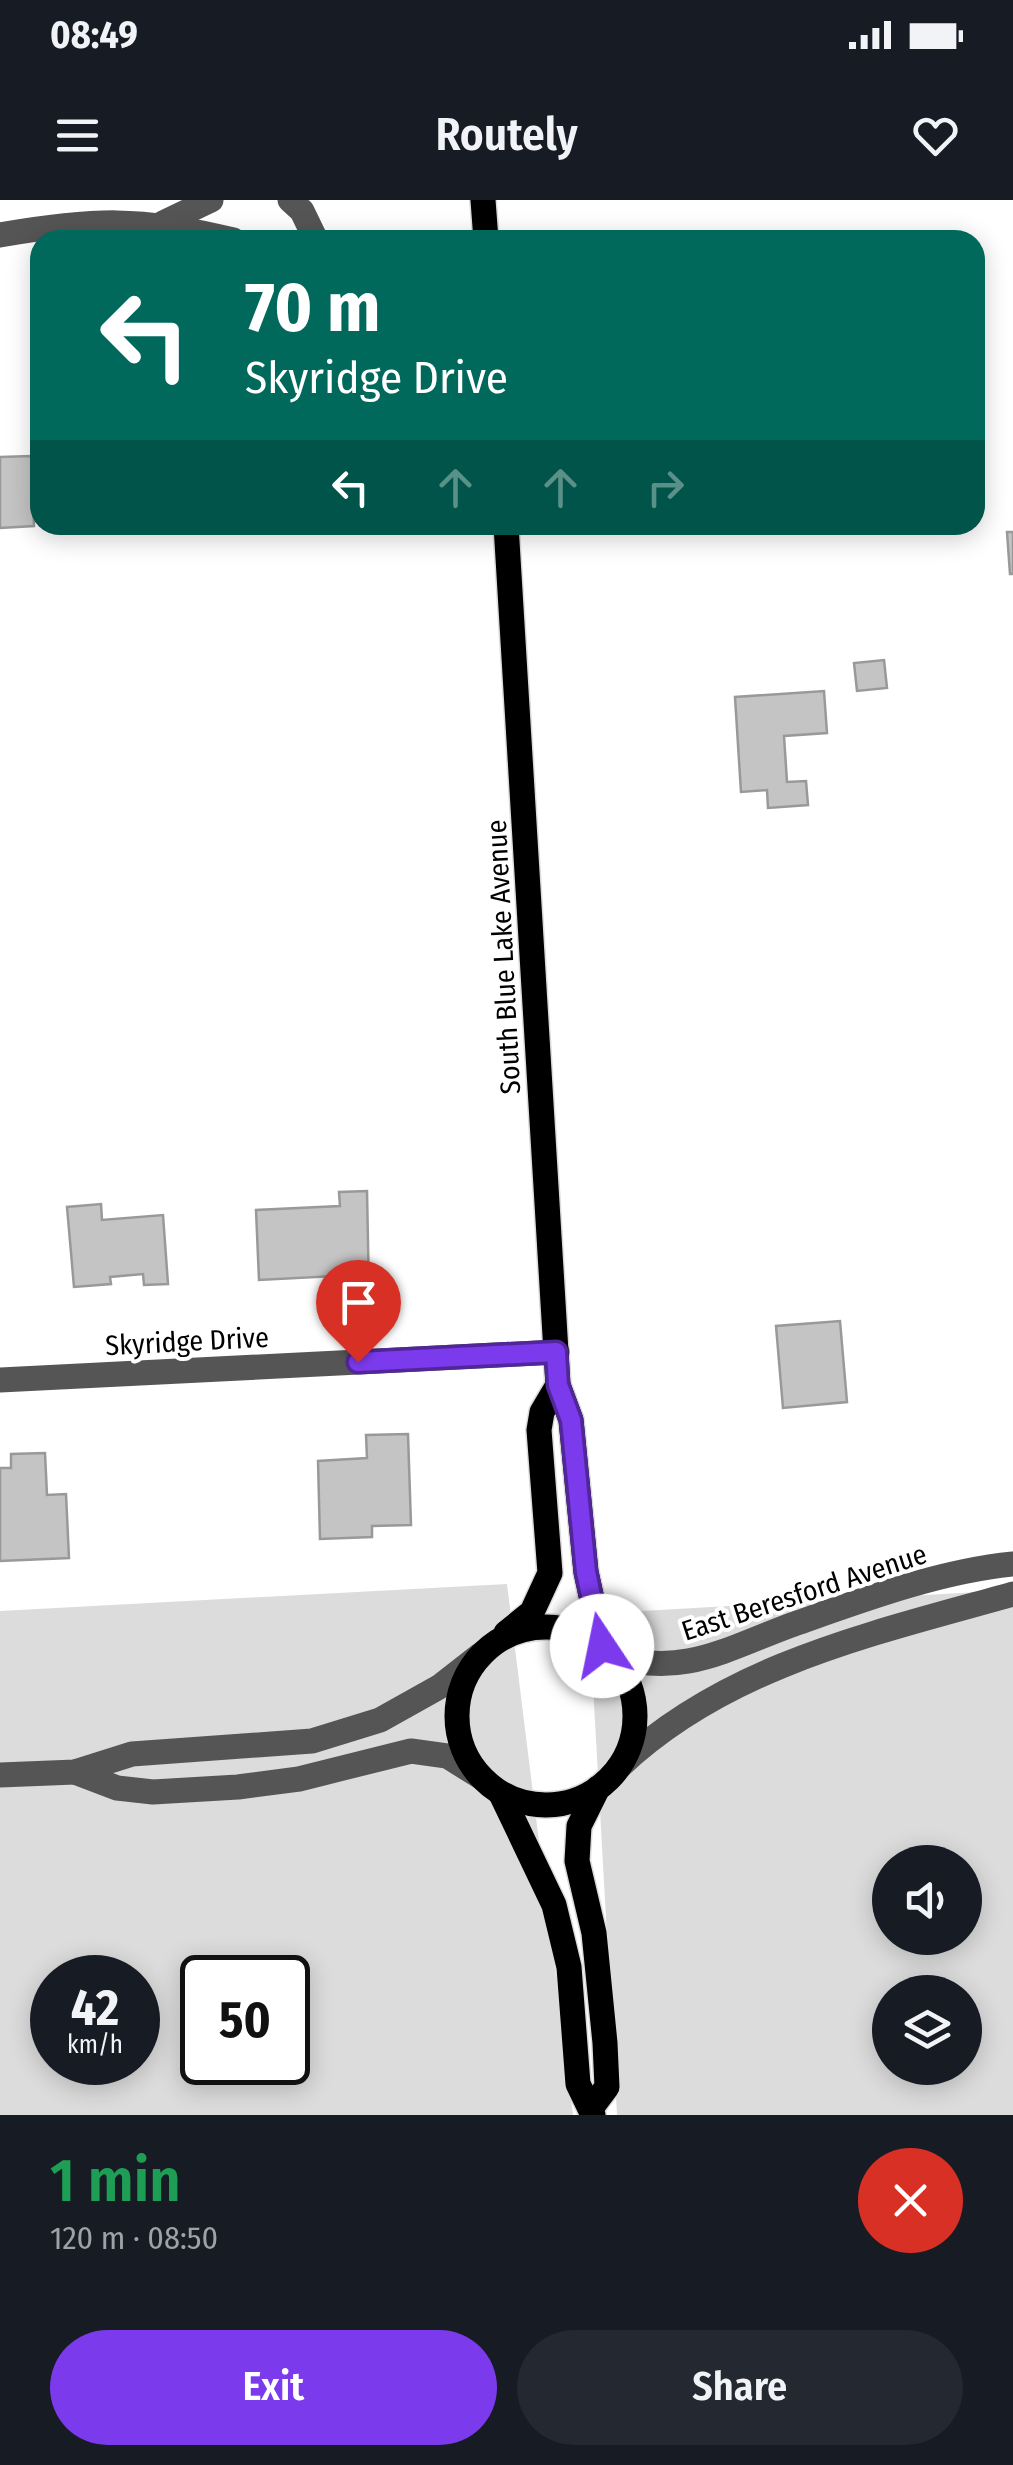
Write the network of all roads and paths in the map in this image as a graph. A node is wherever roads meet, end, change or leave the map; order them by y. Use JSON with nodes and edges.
{"nodes":[{"id":1,"x":210,"y":200,"type":"edge"},
{"id":2,"x":290,"y":200,"type":"edge"},
{"id":3,"x":482,"y":200,"type":"edge"},
{"id":4,"x":163,"y":222,"type":"junction"},
{"id":5,"x":194,"y":230,"type":"edge"},
{"id":6,"x":311,"y":230,"type":"edge"},
{"id":7,"x":485,"y":230,"type":"edge"},
{"id":8,"x":0,"y":235,"type":"edge"},
{"id":9,"x":507,"y":535,"type":"edge"},
{"id":10,"x":556,"y":1352,"type":"junction"},
{"id":11,"x":0,"y":1380,"type":"edge"},
{"id":12,"x":558,"y":1385,"type":"junction"},
{"id":13,"x":1013,"y":1564,"type":"edge"},
{"id":14,"x":1013,"y":1594,"type":"edge"},
{"id":15,"x":490,"y":1647,"type":"junction"},
{"id":16,"x":607,"y":1651,"type":"junction"},
{"id":17,"x":619,"y":1767,"type":"junction"},
{"id":18,"x":75,"y":1772,"type":"junction"},
{"id":19,"x":0,"y":1775,"type":"edge"},
{"id":20,"x":479,"y":1776,"type":"junction"},
{"id":21,"x":598,"y":1788,"type":"junction"},
{"id":22,"x":501,"y":1794,"type":"junction"},
{"id":23,"x":592,"y":2111,"type":"edge"}],
"edges":[{"from":1,"to":4,"type":"street"},
{"from":2,"to":6,"type":"street"},
{"from":3,"to":7,"type":"main road"},
{"from":4,"to":5,"type":"street"},
{"from":4,"to":8,"type":"street"},
{"from":9,"to":10,"type":"main road","name":"South Blue Lake Avenue"},
{"from":10,"to":11,"type":"street","name":"Skyridge Drive"},
{"from":10,"to":12,"type":"main road","name":"South Blue Lake Avenue"},
{"from":12,"to":15,"type":"main road","name":"South Blue Lake Avenue"},
{"from":12,"to":16,"type":"main road","name":"South Blue Lake Avenue"},
{"from":13,"to":16,"type":"street","name":"East Beresford Avenue"},
{"from":14,"to":17,"type":"street"},
{"from":15,"to":16,"type":"main road"},
{"from":15,"to":18,"type":"street"},
{"from":15,"to":20,"type":"main road"},
{"from":16,"to":17,"type":"main road"},
{"from":17,"to":21,"type":"main road"},
{"from":18,"to":19,"type":"street"},
{"from":18,"to":20,"type":"street"},
{"from":20,"to":22,"type":"main road"},
{"from":21,"to":22,"type":"main road"},
{"from":21,"to":23,"type":"main road"},
{"from":22,"to":23,"type":"main road"}]}
